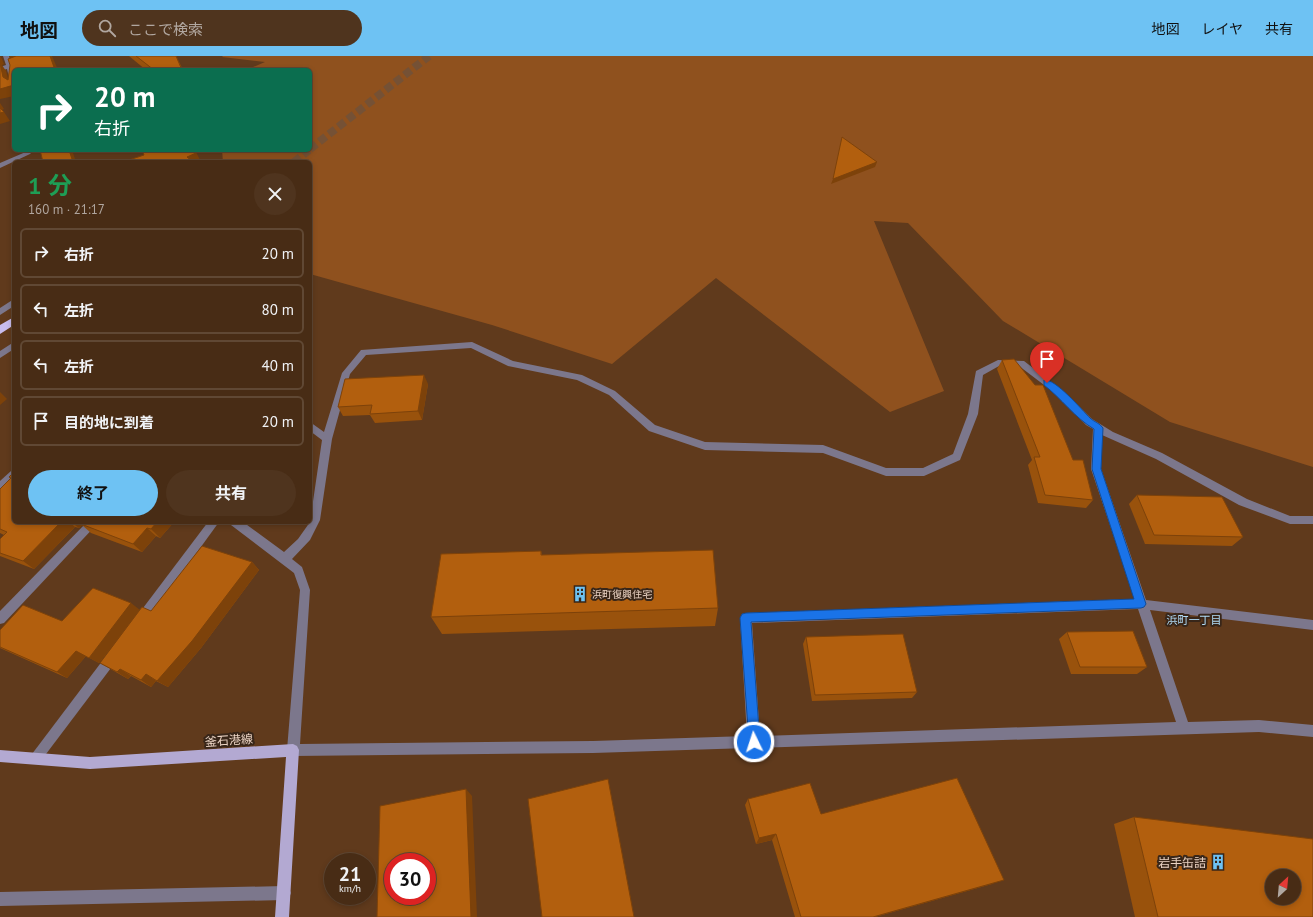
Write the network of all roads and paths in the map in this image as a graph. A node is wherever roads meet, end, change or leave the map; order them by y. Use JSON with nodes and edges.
{"nodes":[{"id":1,"x":6,"y":56,"type":"edge"},
{"id":2,"x":37,"y":56,"type":"edge"},
{"id":3,"x":10,"y":65,"type":"junction"},
{"id":4,"x":0,"y":69,"type":"edge"},
{"id":5,"x":12,"y":75,"type":"edge"},
{"id":6,"x":26,"y":152,"type":"edge"},
{"id":7,"x":0,"y":166,"type":"edge"},
{"id":8,"x":12,"y":303,"type":"edge"},
{"id":9,"x":0,"y":312,"type":"edge"},
{"id":10,"x":12,"y":321,"type":"edge"},
{"id":11,"x":0,"y":330,"type":"edge"},
{"id":12,"x":12,"y":346,"type":"edge"},
{"id":13,"x":2,"y":350,"type":"edge"},
{"id":14,"x":12,"y":355,"type":"edge"},
{"id":15,"x":312,"y":428,"type":"edge"},
{"id":16,"x":1098,"y":428,"type":"junction"},
{"id":17,"x":327,"y":439,"type":"junction"},
{"id":18,"x":12,"y":476,"type":"edge"},
{"id":19,"x":0,"y":487,"type":"edge"},
{"id":20,"x":1313,"y":520,"type":"edge"},
{"id":21,"x":92,"y":524,"type":"edge"},
{"id":22,"x":212,"y":524,"type":"edge"},
{"id":23,"x":238,"y":524,"type":"edge"},
{"id":24,"x":284,"y":559,"type":"junction"},
{"id":25,"x":1141,"y":604,"type":"junction"},
{"id":26,"x":0,"y":619,"type":"edge"},
{"id":27,"x":1313,"y":625,"type":"edge"},
{"id":28,"x":134,"y":628,"type":"edge"},
{"id":29,"x":120,"y":647,"type":"edge"},
{"id":30,"x":1184,"y":728,"type":"junction"},
{"id":31,"x":1313,"y":731,"type":"edge"},
{"id":32,"x":754,"y":742,"type":"junction"},
{"id":33,"x":293,"y":750,"type":"junction"},
{"id":34,"x":0,"y":756,"type":"edge"},
{"id":35,"x":36,"y":758,"type":"junction"},
{"id":36,"x":284,"y":893,"type":"junction"},
{"id":37,"x":0,"y":899,"type":"edge"},
{"id":38,"x":282,"y":917,"type":"edge"}],
"edges":[{"from":1,"to":3,"type":"street"},
{"from":2,"to":3,"type":"street"},
{"from":3,"to":4,"type":"street"},
{"from":3,"to":5,"type":"street"},
{"from":6,"to":7,"type":"street"},
{"from":8,"to":9,"type":"street"},
{"from":10,"to":11,"type":"highway"},
{"from":12,"to":13,"type":"street"},
{"from":13,"to":14,"type":"street"},
{"from":15,"to":17,"type":"street"},
{"from":16,"to":17,"type":"street"},
{"from":16,"to":20,"type":"street"},
{"from":16,"to":25,"type":"street"},
{"from":17,"to":24,"type":"street"},
{"from":18,"to":19,"type":"street"},
{"from":21,"to":26,"type":"street"},
{"from":22,"to":28,"type":"street"},
{"from":23,"to":24,"type":"street"},
{"from":24,"to":33,"type":"street"},
{"from":25,"to":27,"type":"street"},
{"from":25,"to":30,"type":"street"},
{"from":25,"to":32,"type":"street"},
{"from":29,"to":35,"type":"street"},
{"from":30,"to":31,"type":"street"},
{"from":30,"to":32,"type":"street"},
{"from":32,"to":33,"type":"street"},
{"from":33,"to":35,"type":"main road","name":"釜石港線"},
{"from":33,"to":36,"type":"main road"},
{"from":34,"to":35,"type":"main road","name":"釜石港線"},
{"from":36,"to":37,"type":"street"},
{"from":36,"to":38,"type":"main road"}]}
